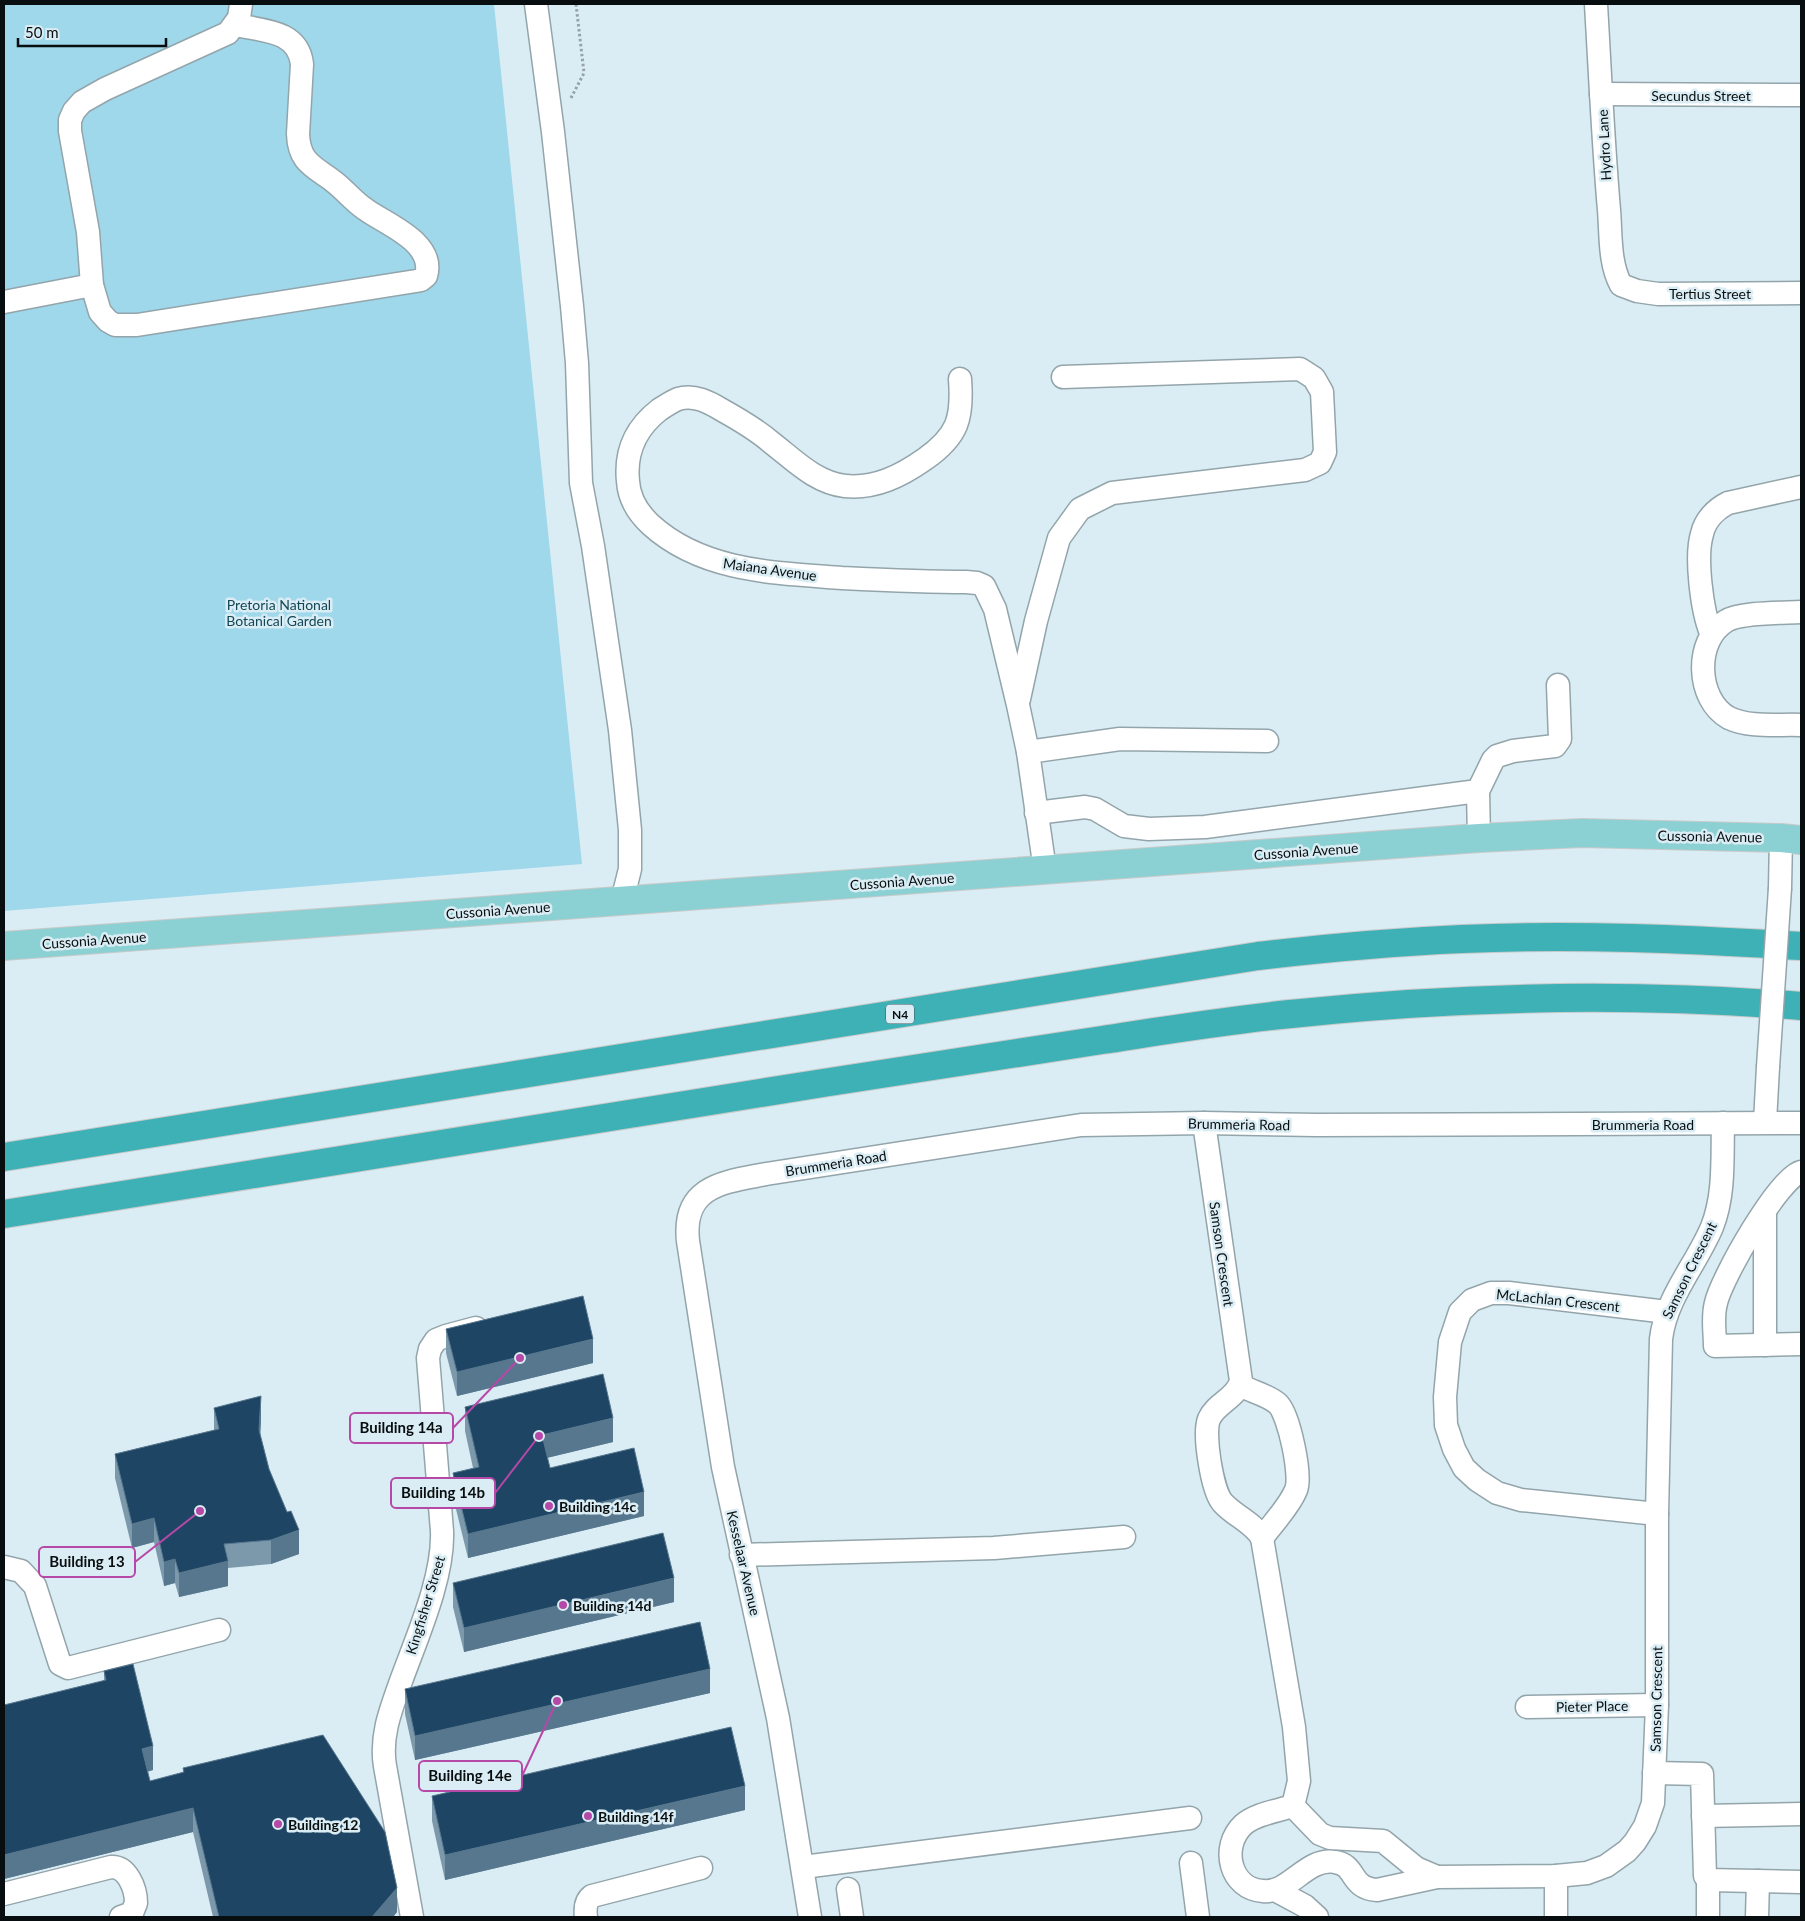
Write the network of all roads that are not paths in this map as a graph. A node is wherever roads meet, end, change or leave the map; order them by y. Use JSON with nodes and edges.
{"nodes":[{"id":1,"x":536,"y":4,"type":"edge"},
{"id":2,"x":1596,"y":4,"type":"edge"},
{"id":3,"x":238,"y":14,"type":"edge"},
{"id":4,"x":1601,"y":94,"type":"junction"},
{"id":5,"x":1801,"y":95,"type":"edge"},
{"id":6,"x":92,"y":284,"type":"junction"},
{"id":7,"x":1621,"y":284,"type":"joint"},
{"id":8,"x":1801,"y":293,"type":"edge"},
{"id":9,"x":4,"y":302,"type":"edge"},
{"id":10,"x":1063,"y":377,"type":"dead end"},
{"id":11,"x":960,"y":379,"type":"dead end"},
{"id":12,"x":1801,"y":487,"type":"edge"},
{"id":13,"x":1801,"y":612,"type":"edge"},
{"id":14,"x":1711,"y":633,"type":"junction"},
{"id":15,"x":1558,"y":685,"type":"dead end"},
{"id":16,"x":1018,"y":705,"type":"junction"},
{"id":17,"x":1801,"y":725,"type":"edge"},
{"id":18,"x":1267,"y":741,"type":"dead end"},
{"id":19,"x":1028,"y":752,"type":"junction"},
{"id":20,"x":1478,"y":791,"type":"junction"},
{"id":21,"x":1036,"y":813,"type":"junction"},
{"id":22,"x":1478,"y":838,"type":"junction"},
{"id":23,"x":1791,"y":839,"type":"edge"},
{"id":24,"x":1045,"y":870,"type":"junction"},
{"id":25,"x":622,"y":901,"type":"junction"},
{"id":26,"x":4,"y":946,"type":"edge"},
{"id":27,"x":1801,"y":946,"type":"edge"},
{"id":28,"x":1801,"y":1006,"type":"edge"},
{"id":29,"x":1765,"y":1122,"type":"junction"},
{"id":30,"x":1801,"y":1122,"type":"edge"},
{"id":31,"x":1204,"y":1123,"type":"junction"},
{"id":32,"x":1723,"y":1124,"type":"junction"},
{"id":33,"x":4,"y":1156,"type":"edge"},
{"id":34,"x":1801,"y":1172,"type":"edge"},
{"id":35,"x":691,"y":1209,"type":"joint"},
{"id":36,"x":1765,"y":1211,"type":"junction"},
{"id":37,"x":4,"y":1214,"type":"edge"},
{"id":38,"x":1667,"y":1312,"type":"junction"},
{"id":39,"x":493,"y":1324,"type":"edge"},
{"id":40,"x":1801,"y":1344,"type":"edge"},
{"id":41,"x":1765,"y":1345,"type":"junction"},
{"id":42,"x":1240,"y":1385,"type":"junction"},
{"id":43,"x":1657,"y":1514,"type":"junction"},
{"id":44,"x":1124,"y":1537,"type":"dead end"},
{"id":45,"x":1262,"y":1538,"type":"junction"},
{"id":46,"x":741,"y":1555,"type":"junction"},
{"id":47,"x":4,"y":1567,"type":"edge"},
{"id":48,"x":219,"y":1630,"type":"dead end"},
{"id":49,"x":421,"y":1696,"type":"edge"},
{"id":50,"x":393,"y":1703,"type":"junction"},
{"id":51,"x":1657,"y":1705,"type":"junction"},
{"id":52,"x":1527,"y":1707,"type":"dead end"},
{"id":53,"x":1654,"y":1773,"type":"junction"},
{"id":54,"x":1292,"y":1806,"type":"junction"},
{"id":55,"x":1801,"y":1814,"type":"edge"},
{"id":56,"x":1703,"y":1816,"type":"junction"},
{"id":57,"x":1190,"y":1818,"type":"dead end"},
{"id":58,"x":1365,"y":1840,"type":"junction"},
{"id":59,"x":1191,"y":1863,"type":"dead end"},
{"id":60,"x":803,"y":1867,"type":"junction"},
{"id":61,"x":702,"y":1868,"type":"dead end"},
{"id":62,"x":1348,"y":1868,"type":"junction"},
{"id":63,"x":1556,"y":1876,"type":"junction"},
{"id":64,"x":1437,"y":1877,"type":"junction"},
{"id":65,"x":1708,"y":1880,"type":"junction"},
{"id":66,"x":1758,"y":1881,"type":"junction"},
{"id":67,"x":1801,"y":1882,"type":"edge"},
{"id":68,"x":848,"y":1889,"type":"dead end"},
{"id":69,"x":1275,"y":1890,"type":"junction"},
{"id":70,"x":4,"y":1894,"type":"edge"},
{"id":71,"x":121,"y":1917,"type":"edge"},
{"id":72,"x":412,"y":1917,"type":"edge"},
{"id":73,"x":586,"y":1917,"type":"edge"},
{"id":74,"x":810,"y":1917,"type":"edge"},
{"id":75,"x":852,"y":1917,"type":"edge"},
{"id":76,"x":1198,"y":1917,"type":"edge"},
{"id":77,"x":1317,"y":1917,"type":"edge"},
{"id":78,"x":1556,"y":1917,"type":"edge"},
{"id":79,"x":1708,"y":1917,"type":"edge"},
{"id":80,"x":1757,"y":1917,"type":"edge"}],
"edges":[{"from":1,"to":25,"type":"street"},
{"from":2,"to":4,"type":"street","name":"Hydro Lane"},
{"from":3,"to":6,"type":"street"},
{"from":3,"to":6,"type":"street"},
{"from":4,"to":5,"type":"street","name":"Secundus Street"},
{"from":4,"to":7,"type":"street","name":"Hydro Lane"},
{"from":6,"to":9,"type":"street"},
{"from":7,"to":8,"type":"street","name":"Tertius Street"},
{"from":10,"to":16,"type":"street"},
{"from":11,"to":16,"type":"street","name":"Maiana Avenue"},
{"from":12,"to":14,"type":"street"},
{"from":13,"to":14,"type":"street"},
{"from":14,"to":17,"type":"street"},
{"from":15,"to":20,"type":"street"},
{"from":16,"to":19,"type":"street","name":"Maiana Avenue"},
{"from":18,"to":19,"type":"street"},
{"from":19,"to":21,"type":"street","name":"Maiana Avenue"},
{"from":20,"to":21,"type":"street"},
{"from":20,"to":22,"type":"street"},
{"from":21,"to":24,"type":"street","name":"Maiana Avenue"},
{"from":22,"to":23,"type":"main road","name":"Cussonia Avenue"},
{"from":22,"to":24,"type":"main road","name":"Cussonia Avenue"},
{"from":23,"to":29,"type":"street","bridge":true},
{"from":24,"to":25,"type":"main road","name":"Cussonia Avenue"},
{"from":25,"to":26,"type":"main road","name":"Cussonia Avenue"},
{"from":27,"to":33,"type":"highway","number":"N4"},
{"from":28,"to":37,"type":"highway"},
{"from":29,"to":30,"type":"street","name":"Brummeria Road"},
{"from":29,"to":32,"type":"street","name":"Brummeria Road"},
{"from":31,"to":32,"type":"street","name":"Brummeria Road"},
{"from":31,"to":35,"type":"street","name":"Brummeria Road"},
{"from":31,"to":42,"type":"street","name":"Samson Crescent"},
{"from":32,"to":38,"type":"street","name":"Samson Crescent"},
{"from":34,"to":36,"type":"street"},
{"from":35,"to":46,"type":"street","name":"Kesselaar Avenue"},
{"from":36,"to":41,"type":"street"},
{"from":36,"to":41,"type":"street"},
{"from":38,"to":43,"type":"street","name":"Samson Crescent"},
{"from":38,"to":43,"type":"street","name":"McLachlan Crescent"},
{"from":39,"to":50,"type":"street","name":"Kingfisher Street"},
{"from":40,"to":41,"type":"street"},
{"from":42,"to":45,"type":"street"},
{"from":42,"to":45,"type":"street"},
{"from":43,"to":51,"type":"street","name":"Samson Crescent"},
{"from":44,"to":46,"type":"street"},
{"from":45,"to":54,"type":"street"},
{"from":46,"to":60,"type":"street","name":"Kesselaar Avenue"},
{"from":47,"to":48,"type":"street"},
{"from":49,"to":50,"type":"street"},
{"from":50,"to":72,"type":"street","name":"Kingfisher Street"},
{"from":51,"to":52,"type":"street","name":"Pieter Place"},
{"from":51,"to":53,"type":"street","name":"Samson Crescent"},
{"from":53,"to":56,"type":"street"},
{"from":53,"to":63,"type":"street","name":"Samson Crescent"},
{"from":54,"to":58,"type":"street"},
{"from":54,"to":69,"type":"street"},
{"from":55,"to":56,"type":"street"},
{"from":56,"to":65,"type":"street"},
{"from":57,"to":60,"type":"street"},
{"from":58,"to":62,"type":"street"},
{"from":58,"to":64,"type":"street"},
{"from":59,"to":76,"type":"street"},
{"from":60,"to":74,"type":"street","name":"Kesselaar Avenue"},
{"from":61,"to":73,"type":"street"},
{"from":62,"to":64,"type":"street","name":"Samson Crescent"},
{"from":62,"to":69,"type":"street"},
{"from":63,"to":64,"type":"street","name":"Samson Crescent"},
{"from":63,"to":78,"type":"street"},
{"from":65,"to":66,"type":"street"},
{"from":65,"to":79,"type":"street"},
{"from":66,"to":67,"type":"street"},
{"from":66,"to":80,"type":"street"},
{"from":68,"to":75,"type":"street"},
{"from":69,"to":77,"type":"street"},
{"from":70,"to":71,"type":"street"}]}
